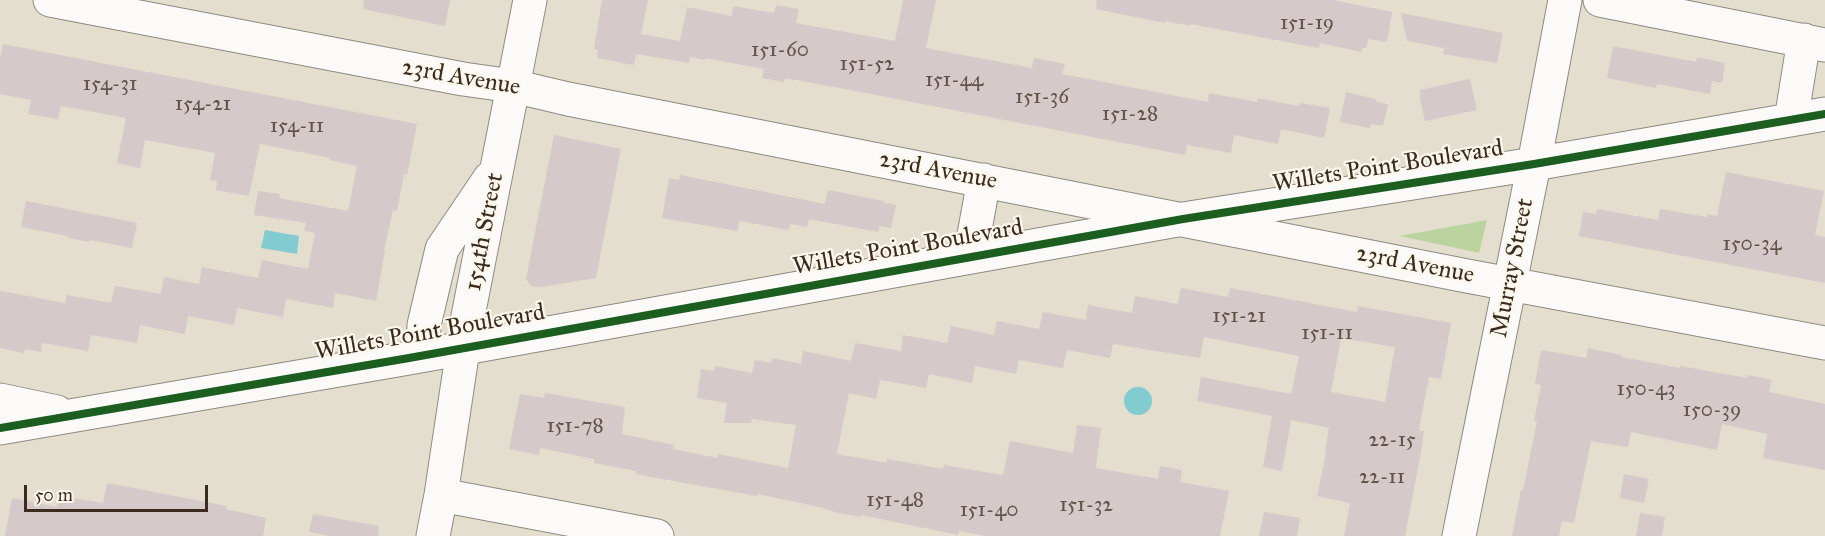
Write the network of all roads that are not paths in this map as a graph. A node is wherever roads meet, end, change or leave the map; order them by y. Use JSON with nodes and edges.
{"nodes":[{"id":1,"x":50,"y":0,"type":"edge"},
{"id":2,"x":530,"y":0,"type":"edge"},
{"id":3,"x":1565,"y":0,"type":"edge"},
{"id":4,"x":1600,"y":0,"type":"edge"},
{"id":5,"x":1814,"y":42,"type":"edge"},
{"id":6,"x":513,"y":86,"type":"junction"},
{"id":7,"x":1825,"y":114,"type":"edge"},
{"id":8,"x":1791,"y":120,"type":"junction"},
{"id":9,"x":1534,"y":164,"type":"junction"},
{"id":10,"x":498,"y":165,"type":"junction"},
{"id":11,"x":984,"y":180,"type":"junction"},
{"id":12,"x":1183,"y":219,"type":"junction"},
{"id":13,"x":970,"y":257,"type":"junction"},
{"id":14,"x":1510,"y":283,"type":"junction"},
{"id":15,"x":1825,"y":343,"type":"edge"},
{"id":16,"x":464,"y":348,"type":"junction"},
{"id":17,"x":423,"y":355,"type":"junction"},
{"id":18,"x":0,"y":400,"type":"edge"},
{"id":19,"x":74,"y":415,"type":"junction"},
{"id":20,"x":0,"y":428,"type":"edge"},
{"id":21,"x":441,"y":495,"type":"junction"},
{"id":22,"x":433,"y":536,"type":"edge"},
{"id":23,"x":657,"y":536,"type":"edge"},
{"id":24,"x":1459,"y":536,"type":"edge"}],
"edges":[{"from":1,"to":6,"type":"street","name":"23rd Avenue"},
{"from":2,"to":6,"type":"street","name":"154th Street"},
{"from":3,"to":9,"type":"street","name":"Murray Street"},
{"from":4,"to":5,"type":"street"},
{"from":5,"to":8,"type":"street"},
{"from":6,"to":10,"type":"street","name":"154th Street"},
{"from":6,"to":11,"type":"street","name":"23rd Avenue"},
{"from":7,"to":8,"type":"street","name":"Willets Point Boulevard"},
{"from":8,"to":9,"type":"street","name":"Willets Point Boulevard"},
{"from":9,"to":12,"type":"street","name":"Willets Point Boulevard"},
{"from":9,"to":14,"type":"street","name":"Murray Street"},
{"from":10,"to":16,"type":"street","name":"154th Street"},
{"from":10,"to":17,"type":"street"},
{"from":11,"to":12,"type":"street","name":"23rd Avenue"},
{"from":11,"to":13,"type":"street"},
{"from":12,"to":13,"type":"street","name":"Willets Point Boulevard"},
{"from":12,"to":14,"type":"street","name":"23rd Avenue"},
{"from":13,"to":16,"type":"street","name":"Willets Point Boulevard"},
{"from":14,"to":15,"type":"street","name":"23rd Avenue"},
{"from":14,"to":24,"type":"street","name":"Murray Street"},
{"from":16,"to":17,"type":"street","name":"Willets Point Boulevard"},
{"from":16,"to":21,"type":"street","name":"154th Street"},
{"from":17,"to":19,"type":"street","name":"Willets Point Boulevard"},
{"from":18,"to":19,"type":"street"},
{"from":19,"to":20,"type":"street","name":"Willets Point Boulevard"},
{"from":21,"to":22,"type":"street","name":"154th Street"},
{"from":21,"to":23,"type":"street"}]}
